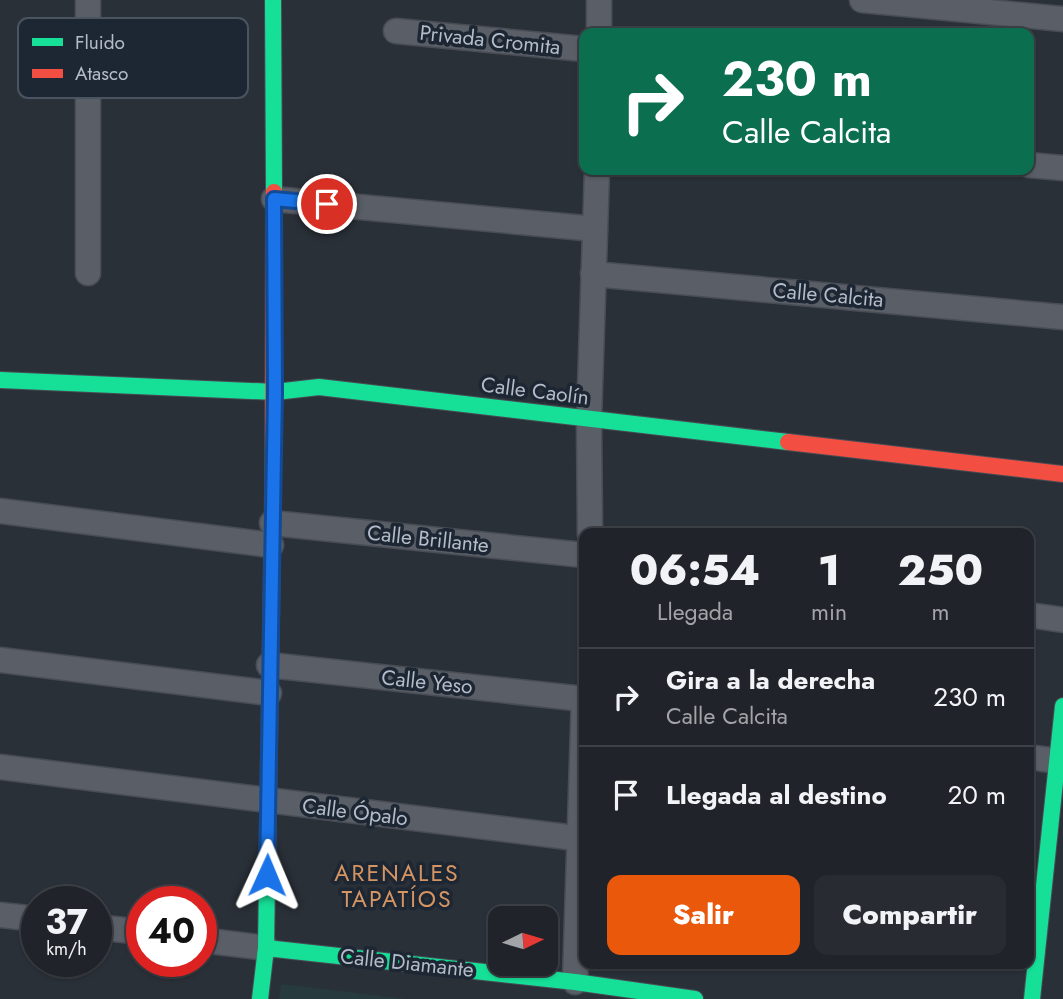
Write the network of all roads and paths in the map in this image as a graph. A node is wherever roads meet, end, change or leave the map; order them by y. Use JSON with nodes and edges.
{"nodes":[{"id":1,"x":88,"y":0,"type":"edge"},
{"id":2,"x":274,"y":0,"type":"edge"},
{"id":3,"x":599,"y":0,"type":"edge"},
{"id":4,"x":862,"y":0,"type":"edge"},
{"id":5,"x":88,"y":18,"type":"edge"},
{"id":6,"x":1063,"y":19,"type":"edge"},
{"id":7,"x":599,"y":28,"type":"edge"},
{"id":8,"x":396,"y":31,"type":"dead end"},
{"id":9,"x":579,"y":49,"type":"edge"},
{"id":10,"x":88,"y":98,"type":"edge"},
{"id":11,"x":1034,"y":165,"type":"edge"},
{"id":12,"x":1063,"y":168,"type":"edge"},
{"id":13,"x":597,"y":175,"type":"edge"},
{"id":14,"x":274,"y":199,"type":"junction"},
{"id":15,"x":594,"y":229,"type":"junction"},
{"id":16,"x":88,"y":274,"type":"dead end"},
{"id":17,"x":593,"y":274,"type":"junction"},
{"id":18,"x":1063,"y":317,"type":"edge"},
{"id":19,"x":0,"y":380,"type":"edge"},
{"id":20,"x":275,"y":392,"type":"junction"},
{"id":21,"x":589,"y":419,"type":"junction"},
{"id":22,"x":1063,"y":474,"type":"edge"},
{"id":23,"x":0,"y":511,"type":"edge"},
{"id":24,"x":590,"y":528,"type":"edge"},
{"id":25,"x":272,"y":534,"type":"junction"},
{"id":26,"x":579,"y":555,"type":"edge"},
{"id":27,"x":1034,"y":616,"type":"edge"},
{"id":28,"x":1063,"y":620,"type":"edge"},
{"id":29,"x":0,"y":660,"type":"edge"},
{"id":30,"x":269,"y":665,"type":"junction"},
{"id":31,"x":269,"y":693,"type":"junction"},
{"id":32,"x":579,"y":697,"type":"edge"},
{"id":33,"x":1063,"y":706,"type":"edge"},
{"id":34,"x":1034,"y":758,"type":"edge"},
{"id":35,"x":1060,"y":761,"type":"edge"},
{"id":36,"x":0,"y":767,"type":"edge"},
{"id":37,"x":268,"y":802,"type":"junction"},
{"id":38,"x":579,"y":838,"type":"edge"},
{"id":39,"x":1045,"y":899,"type":"edge"},
{"id":40,"x":579,"y":900,"type":"edge"},
{"id":41,"x":0,"y":915,"type":"edge"},
{"id":42,"x":21,"y":917,"type":"edge"},
{"id":43,"x":217,"y":942,"type":"edge"},
{"id":44,"x":266,"y":948,"type":"junction"},
{"id":45,"x":575,"y":982,"type":"junction"},
{"id":46,"x":260,"y":999,"type":"edge"},
{"id":47,"x":695,"y":999,"type":"edge"},
{"id":48,"x":1032,"y":999,"type":"edge"}],
"edges":[{"from":1,"to":5,"type":"street"},
{"from":2,"to":14,"type":"street"},
{"from":3,"to":7,"type":"street"},
{"from":4,"to":6,"type":"street"},
{"from":8,"to":9,"type":"street","name":"Privada Cromita"},
{"from":10,"to":16,"type":"street"},
{"from":11,"to":12,"type":"street"},
{"from":13,"to":15,"type":"street"},
{"from":14,"to":15,"type":"street"},
{"from":14,"to":20,"type":"street"},
{"from":15,"to":17,"type":"street"},
{"from":17,"to":18,"type":"street","name":"Calle Calcita"},
{"from":17,"to":21,"type":"street"},
{"from":19,"to":20,"type":"street","name":"Calle Caolín"},
{"from":20,"to":21,"type":"street","name":"Calle Caolín"},
{"from":20,"to":25,"type":"street"},
{"from":21,"to":22,"type":"street","name":"Calle Caolín"},
{"from":21,"to":24,"type":"street"},
{"from":23,"to":25,"type":"street","name":"Calle Brillante"},
{"from":25,"to":26,"type":"street","name":"Calle Brillante"},
{"from":25,"to":30,"type":"street"},
{"from":27,"to":28,"type":"street"},
{"from":29,"to":31,"type":"street"},
{"from":30,"to":31,"type":"street"},
{"from":30,"to":32,"type":"street","name":"Calle Yeso"},
{"from":31,"to":37,"type":"street"},
{"from":33,"to":35,"type":"street"},
{"from":34,"to":35,"type":"street"},
{"from":35,"to":39,"type":"street"},
{"from":36,"to":37,"type":"street","name":"Calle Ópalo"},
{"from":37,"to":38,"type":"street","name":"Calle Ópalo"},
{"from":37,"to":44,"type":"street"},
{"from":39,"to":48,"type":"street"},
{"from":40,"to":45,"type":"street"},
{"from":41,"to":42,"type":"street"},
{"from":43,"to":44,"type":"street","name":"Calle Diamante"},
{"from":44,"to":45,"type":"street","name":"Calle Diamante"},
{"from":44,"to":46,"type":"street"},
{"from":45,"to":47,"type":"street","name":"Calle Diamante"}]}
